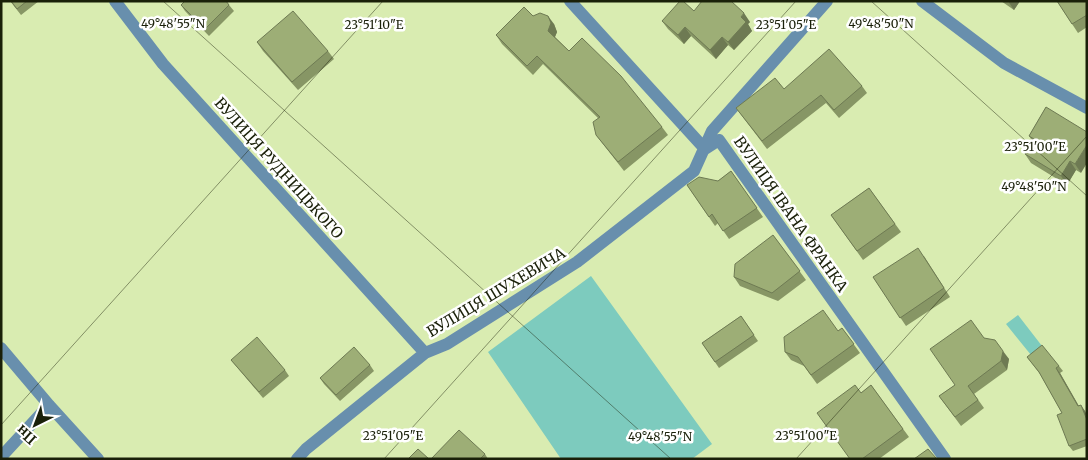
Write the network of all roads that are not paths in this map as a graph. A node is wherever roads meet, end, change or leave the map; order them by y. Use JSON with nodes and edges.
{"nodes":[{"id":1,"x":115,"y":1,"type":"edge"},
{"id":2,"x":570,"y":1,"type":"edge"},
{"id":3,"x":827,"y":1,"type":"edge"},
{"id":4,"x":922,"y":1,"type":"edge"},
{"id":5,"x":1087,"y":108,"type":"edge"},
{"id":6,"x":705,"y":149,"type":"junction"},
{"id":7,"x":1,"y":348,"type":"edge"},
{"id":8,"x":424,"y":353,"type":"junction"},
{"id":9,"x":49,"y":406,"type":"junction"},
{"id":10,"x":1,"y":457,"type":"edge"},
{"id":11,"x":98,"y":459,"type":"edge"},
{"id":12,"x":297,"y":459,"type":"edge"},
{"id":13,"x":945,"y":459,"type":"edge"}],
"edges":[{"from":1,"to":8,"type":"street","name":"ВУЛИЦЯ РУДНИЦЬКОГО"},
{"from":2,"to":6,"type":"street"},
{"from":3,"to":6,"type":"street","name":"ВУЛИЦЯ ШУХЕВИЧА"},
{"from":4,"to":5,"type":"street"},
{"from":6,"to":8,"type":"street","name":"ВУЛИЦЯ ШУХЕВИЧА"},
{"from":6,"to":13,"type":"street","name":"ВУЛИЦЯ ІВАНА ФРАНКА"},
{"from":7,"to":9,"type":"street"},
{"from":8,"to":12,"type":"street","name":"ВУЛИЦЯ ШУХЕВИЧА"},
{"from":9,"to":10,"type":"street"},
{"from":9,"to":11,"type":"street"}]}
